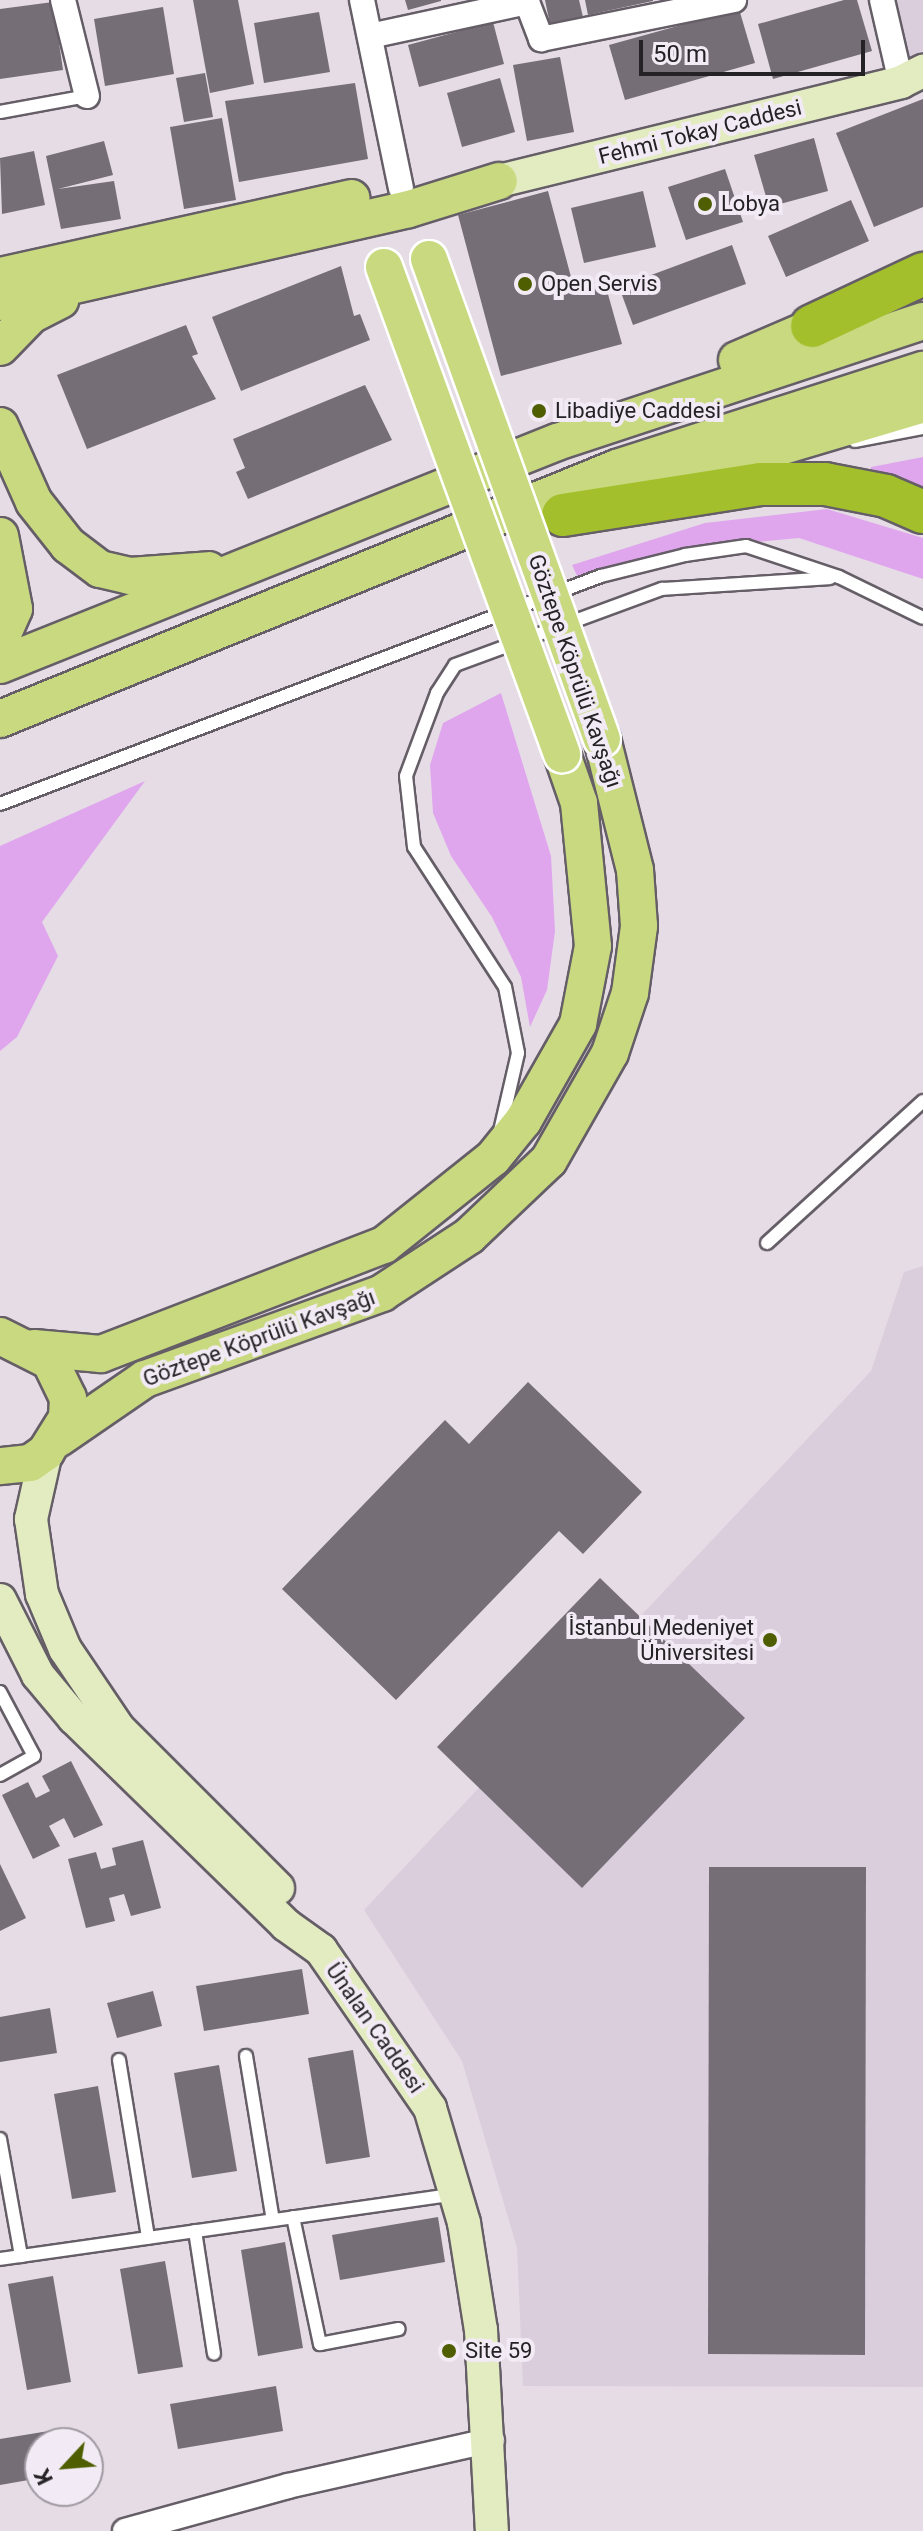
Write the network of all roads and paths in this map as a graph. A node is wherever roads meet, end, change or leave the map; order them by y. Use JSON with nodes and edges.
{"nodes":[{"id":1,"x":63,"y":0,"type":"edge"},
{"id":2,"x":362,"y":0,"type":"edge"},
{"id":3,"x":734,"y":0,"type":"edge"},
{"id":4,"x":882,"y":0,"type":"edge"},
{"id":5,"x":370,"y":36,"type":"junction"},
{"id":6,"x":912,"y":76,"type":"edge"},
{"id":7,"x":87,"y":96,"type":"joint"},
{"id":8,"x":0,"y":112,"type":"edge"},
{"id":9,"x":499,"y":181,"type":"joint"},
{"id":10,"x":405,"y":198,"type":"junction"},
{"id":11,"x":362,"y":208,"type":"junction"},
{"id":12,"x":923,"y":274,"type":"edge"},
{"id":13,"x":0,"y":276,"type":"edge"},
{"id":14,"x":91,"y":284,"type":"junction"},
{"id":15,"x":923,"y":290,"type":"edge"},
{"id":16,"x":0,"y":302,"type":"edge"},
{"id":17,"x":923,"y":321,"type":"edge"},
{"id":18,"x":812,"y":326,"type":"junction"},
{"id":19,"x":0,"y":347,"type":"edge"},
{"id":20,"x":923,"y":370,"type":"edge"},
{"id":21,"x":923,"y":404,"type":"edge"},
{"id":22,"x":0,"y":426,"type":"edge"},
{"id":23,"x":923,"y":428,"type":"edge"},
{"id":24,"x":557,"y":442,"type":"junction"},
{"id":25,"x":717,"y":461,"type":"junction"},
{"id":26,"x":923,"y":512,"type":"edge"},
{"id":27,"x":563,"y":515,"type":"junction"},
{"id":28,"x":0,"y":536,"type":"edge"},
{"id":29,"x":242,"y":568,"type":"junction"},
{"id":30,"x":839,"y":577,"type":"junction"},
{"id":31,"x":289,"y":603,"type":"junction"},
{"id":32,"x":923,"y":618,"type":"edge"},
{"id":33,"x":0,"y":641,"type":"edge"},
{"id":34,"x":0,"y":665,"type":"edge"},
{"id":35,"x":0,"y":719,"type":"edge"},
{"id":36,"x":0,"y":804,"type":"edge"},
{"id":37,"x":923,"y":1101,"type":"edge"},
{"id":38,"x":493,"y":1158,"type":"junction"},
{"id":39,"x":767,"y":1243,"type":"dead end"},
{"id":40,"x":12,"y":1342,"type":"edge"},
{"id":41,"x":53,"y":1445,"type":"junction"},
{"id":42,"x":0,"y":1466,"type":"edge"},
{"id":43,"x":0,"y":1600,"type":"edge"},
{"id":44,"x":0,"y":1692,"type":"edge"},
{"id":45,"x":0,"y":1775,"type":"edge"},
{"id":46,"x":321,"y":1950,"type":"junction"},
{"id":47,"x":246,"y":2056,"type":"dead end"},
{"id":48,"x":119,"y":2060,"type":"dead end"},
{"id":49,"x":0,"y":2139,"type":"edge"},
{"id":50,"x":455,"y":2194,"type":"junction"},
{"id":51,"x":293,"y":2217,"type":"junction"},
{"id":52,"x":273,"y":2220,"type":"junction"},
{"id":53,"x":195,"y":2231,"type":"junction"},
{"id":54,"x":148,"y":2238,"type":"junction"},
{"id":55,"x":21,"y":2256,"type":"junction"},
{"id":56,"x":0,"y":2259,"type":"edge"},
{"id":57,"x":399,"y":2329,"type":"dead end"},
{"id":58,"x":214,"y":2354,"type":"dead end"},
{"id":59,"x":492,"y":2440,"type":"junction"},
{"id":60,"x":125,"y":2531,"type":"edge"},
{"id":61,"x":492,"y":2531,"type":"edge"}],
"edges":[{"from":1,"to":7,"type":"street"},
{"from":2,"to":5,"type":"street"},
{"from":3,"to":5,"type":"street"},
{"from":4,"to":6,"type":"street"},
{"from":5,"to":10,"type":"street"},
{"from":6,"to":9,"type":"street","name":"Fehmi Tokay Caddesi"},
{"from":7,"to":8,"type":"lane"},
{"from":9,"to":10,"type":"main road"},
{"from":10,"to":11,"type":"main road"},
{"from":10,"to":41,"type":"main road","name":"Göztepe Köprülü Kavşağı","bridge":true},
{"from":11,"to":13,"type":"main road"},
{"from":11,"to":14,"type":"main road"},
{"from":11,"to":38,"type":"main road","name":"Göztepe Köprülü Kavşağı","bridge":true},
{"from":12,"to":18,"type":"highway"},
{"from":14,"to":16,"type":"main road"},
{"from":14,"to":19,"type":"main road"},
{"from":15,"to":18,"type":"main road"},
{"from":17,"to":24,"type":"main road"},
{"from":18,"to":24,"type":"main road"},
{"from":20,"to":31,"type":"main road"},
{"from":21,"to":25,"type":"main road"},
{"from":22,"to":29,"type":"main road"},
{"from":23,"to":25,"type":"lane"},
{"from":24,"to":29,"type":"main road"},
{"from":25,"to":27,"type":"main road"},
{"from":26,"to":27,"type":"highway"},
{"from":27,"to":31,"type":"main road"},
{"from":28,"to":33,"type":"main road"},
{"from":29,"to":34,"type":"main road"},
{"from":30,"to":32,"type":"lane"},
{"from":30,"to":36,"type":"lane"},
{"from":30,"to":38,"type":"lane"},
{"from":31,"to":35,"type":"main road"},
{"from":37,"to":39,"type":"lane"},
{"from":38,"to":40,"type":"main road","name":"Göztepe Köprülü Kavşağı"},
{"from":40,"to":41,"type":"main road"},
{"from":41,"to":42,"type":"main road","name":"Göztepe Köprülü Kavşağı"},
{"from":41,"to":46,"type":"street"},
{"from":43,"to":46,"type":"street","name":"Ünalan Caddesi"},
{"from":44,"to":45,"type":"lane"},
{"from":46,"to":50,"type":"street","name":"Ünalan Caddesi"},
{"from":47,"to":52,"type":"lane"},
{"from":48,"to":54,"type":"lane"},
{"from":49,"to":55,"type":"lane"},
{"from":50,"to":51,"type":"lane"},
{"from":50,"to":59,"type":"street","name":"Ünalan Caddesi"},
{"from":51,"to":52,"type":"lane"},
{"from":51,"to":57,"type":"lane"},
{"from":52,"to":53,"type":"lane"},
{"from":53,"to":54,"type":"lane"},
{"from":53,"to":58,"type":"lane"},
{"from":54,"to":55,"type":"lane"},
{"from":55,"to":56,"type":"lane"},
{"from":59,"to":60,"type":"street"},
{"from":59,"to":61,"type":"street","name":"Ünalan Caddesi"}]}
